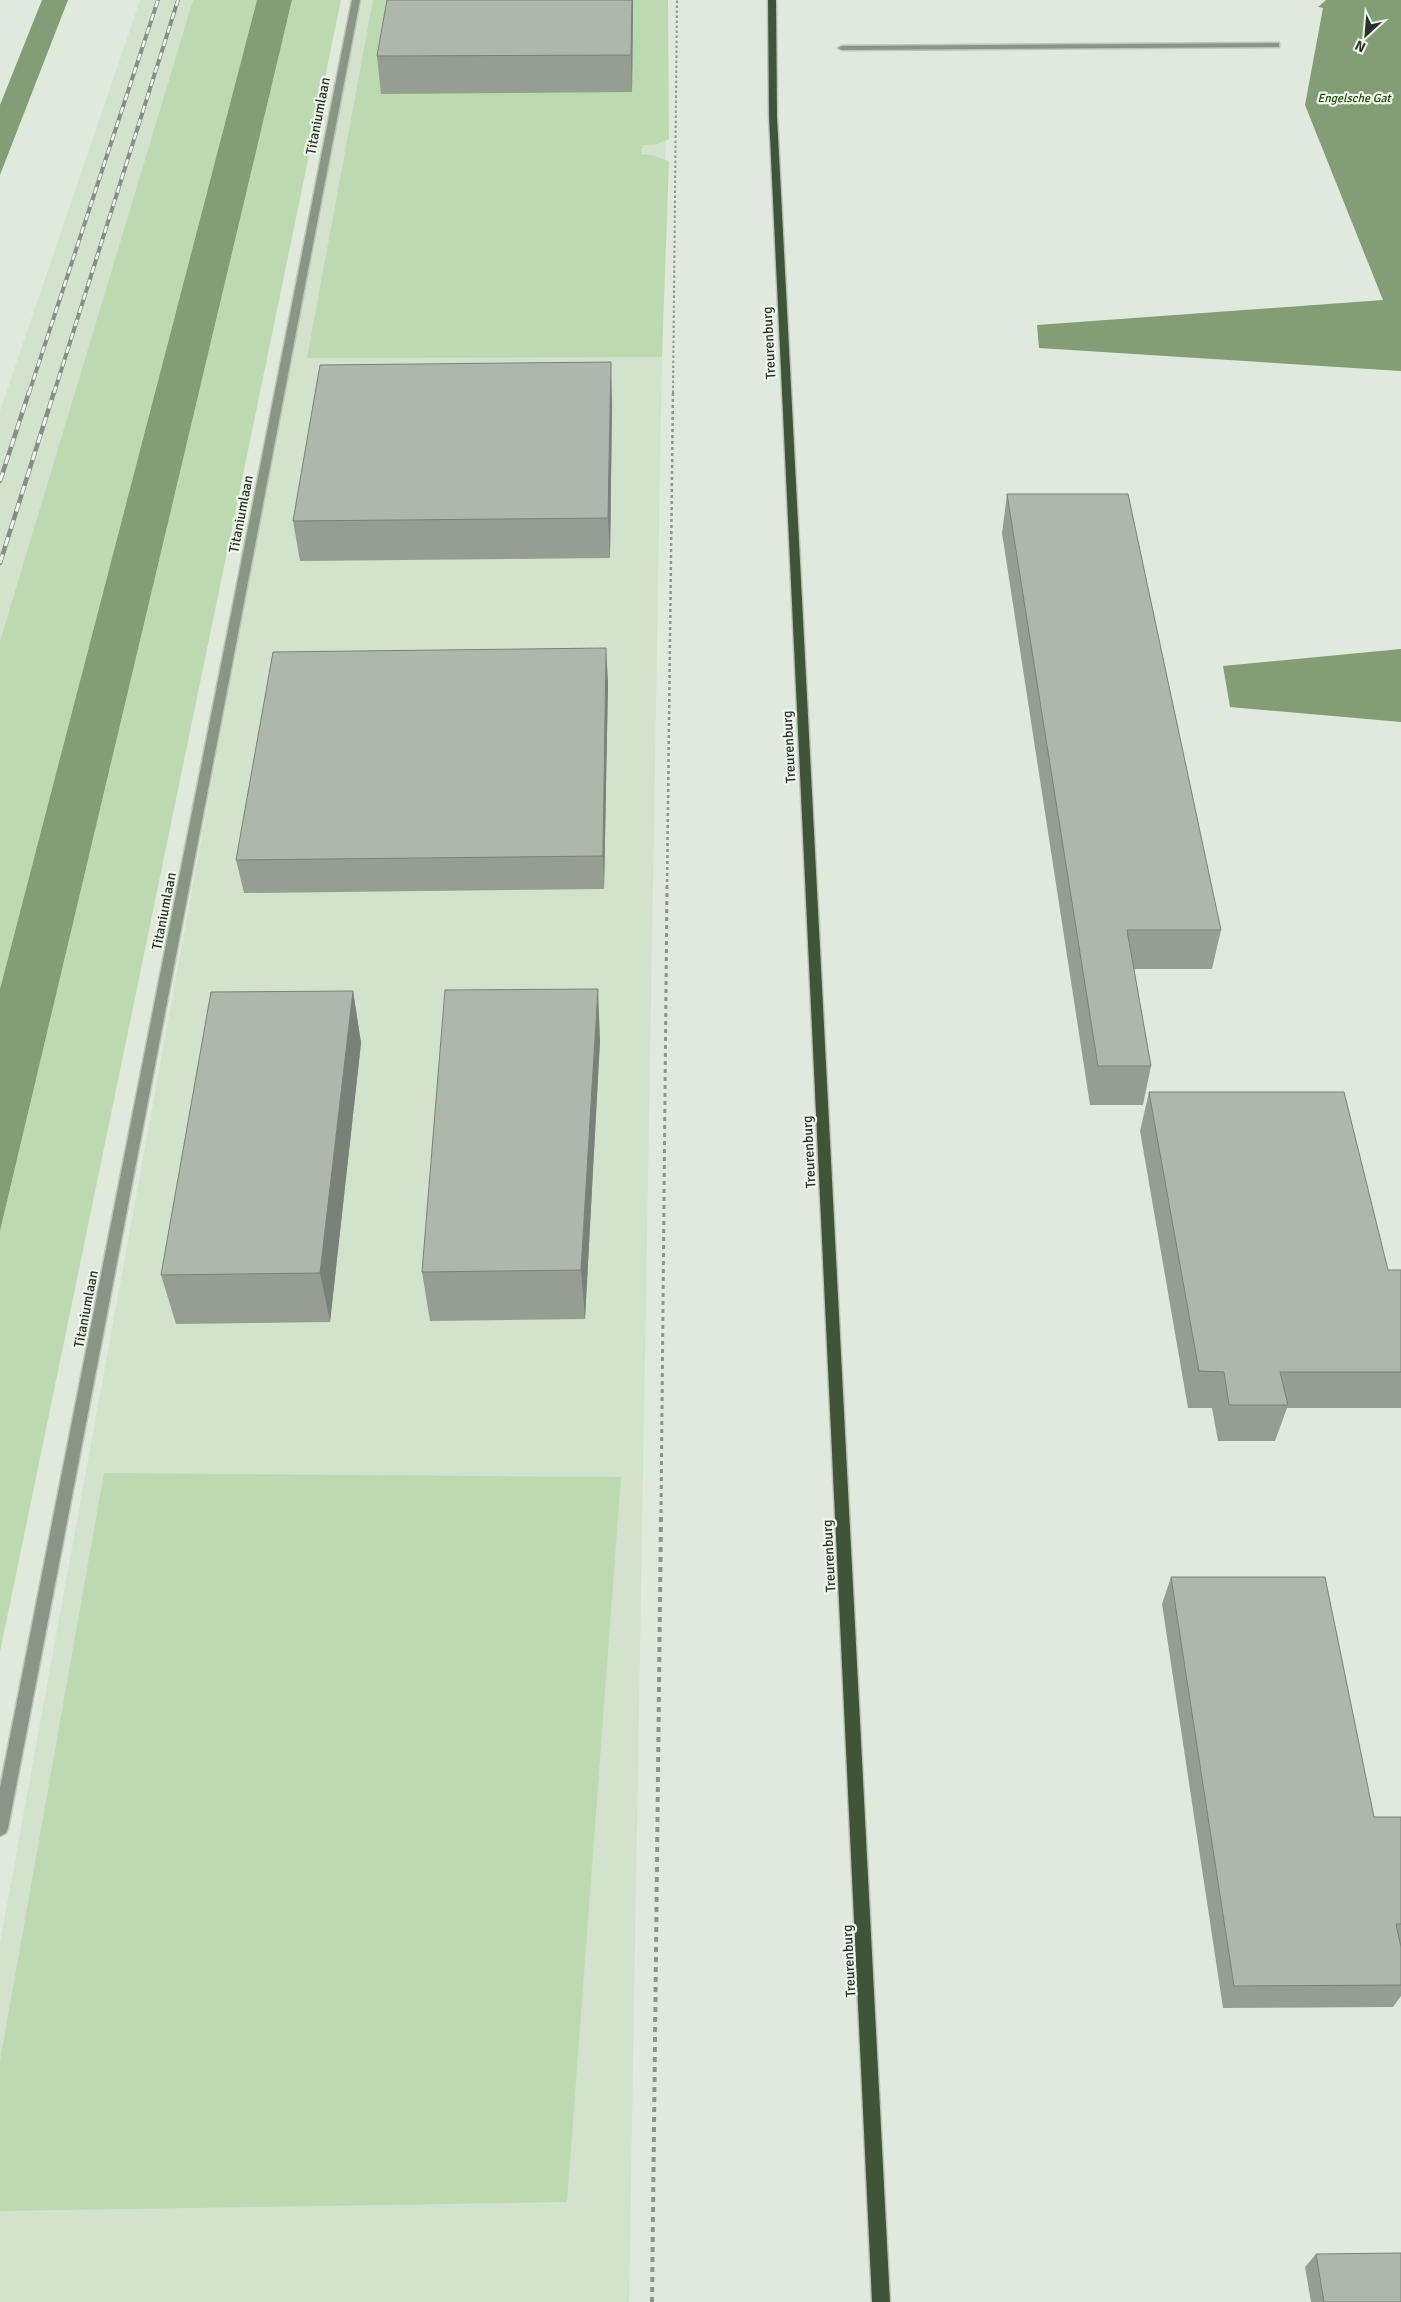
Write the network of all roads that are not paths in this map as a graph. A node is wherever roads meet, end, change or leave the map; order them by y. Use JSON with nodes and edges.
{"nodes":[{"id":1,"x":356,"y":0,"type":"edge"},
{"id":2,"x":772,"y":0,"type":"edge"},
{"id":3,"x":1276,"y":45,"type":"dead end"},
{"id":4,"x":842,"y":48,"type":"dead end"},
{"id":5,"x":0,"y":1828,"type":"edge"},
{"id":6,"x":881,"y":2302,"type":"edge"}],
"edges":[{"from":1,"to":5,"type":"street","name":"Titaniumlaan"},
{"from":2,"to":6,"type":"main road","name":"Treurenburg"},
{"from":3,"to":4,"type":"street"}]}
